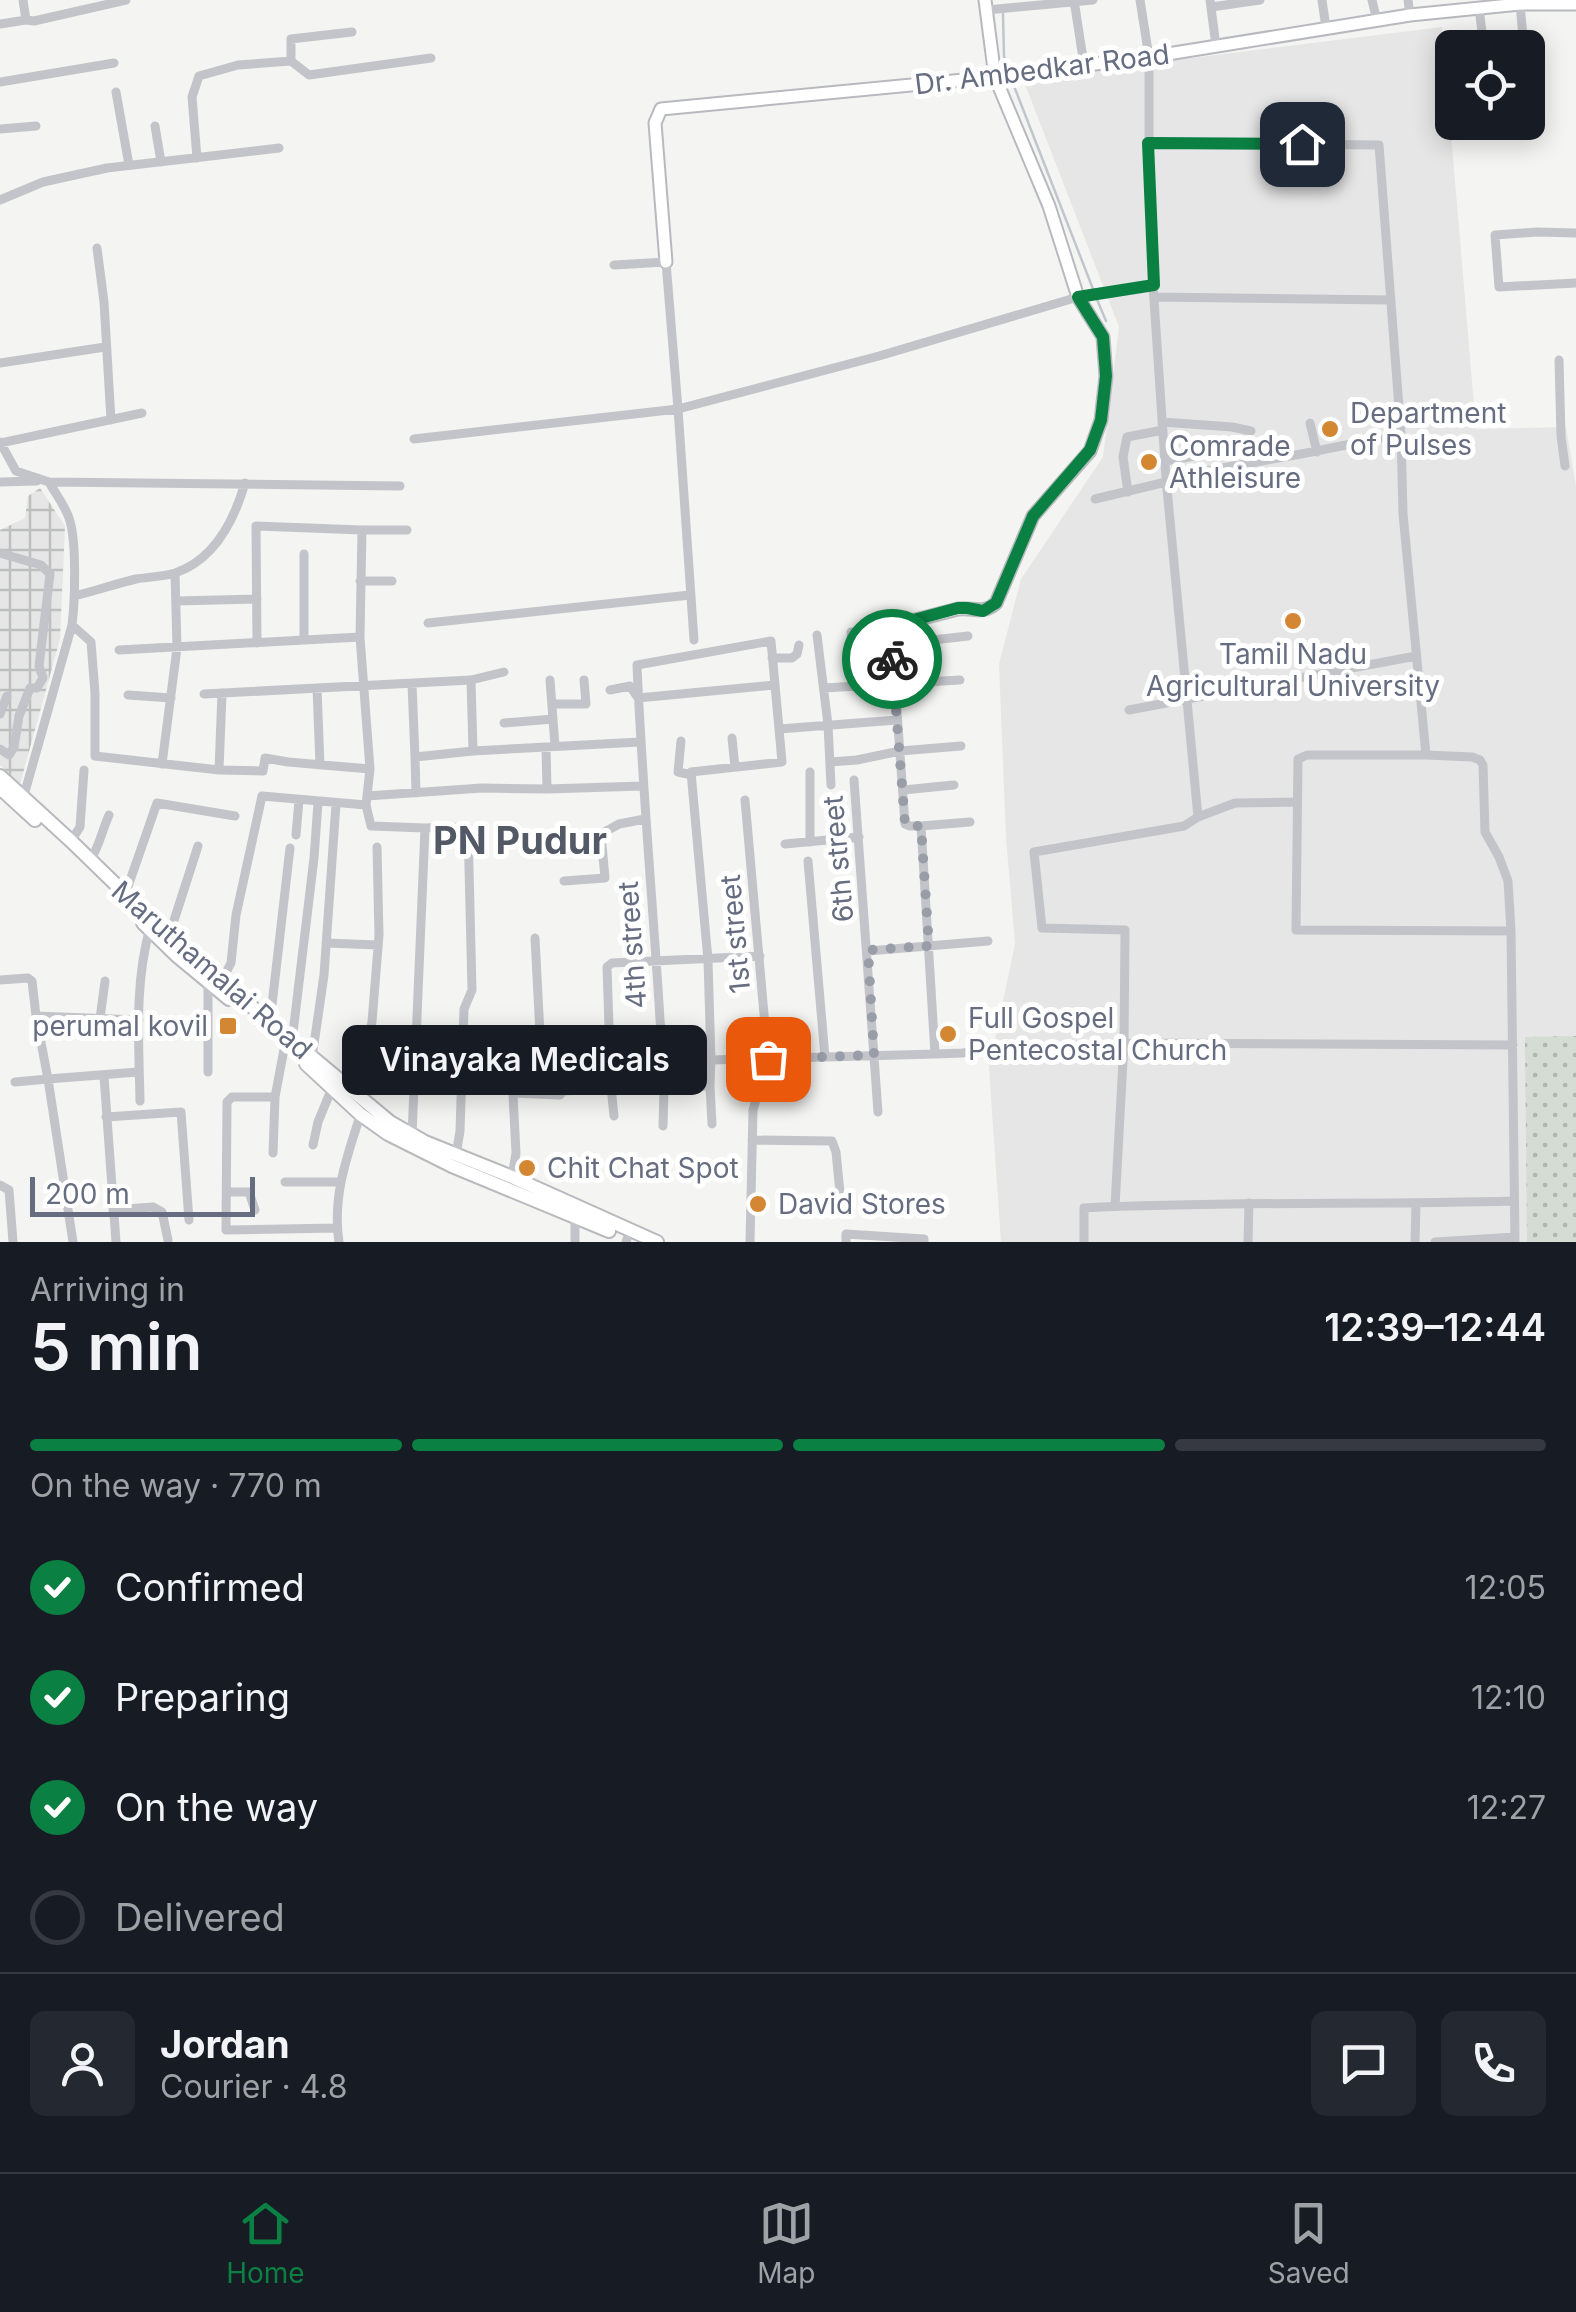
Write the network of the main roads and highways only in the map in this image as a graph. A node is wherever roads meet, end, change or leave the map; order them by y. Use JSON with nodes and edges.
{"nodes":[{"id":1,"x":0,"y":776,"type":"edge"},
{"id":2,"x":0,"y":788,"type":"edge"},
{"id":3,"x":20,"y":802,"type":"junction"},
{"id":4,"x":152,"y":926,"type":"junction"},
{"id":5,"x":215,"y":982,"type":"junction"},
{"id":6,"x":289,"y":1043,"type":"junction"},
{"id":7,"x":362,"y":1105,"type":"junction"},
{"id":8,"x":576,"y":1212,"type":"junction"},
{"id":9,"x":629,"y":1241,"type":"edge"},
{"id":10,"x":657,"y":1242,"type":"edge"}],
"edges":[{"from":1,"to":3,"type":"main road","name":"Maruthamalai Road"},
{"from":2,"to":3,"type":"main road","name":"Maruthamalai Road"},
{"from":3,"to":4,"type":"main road","name":"Maruthamalai Road"},
{"from":3,"to":4,"type":"main road","name":"Maruthamalai Road"},
{"from":4,"to":5,"type":"main road","name":"Maruthamalai Road"},
{"from":4,"to":5,"type":"main road","name":"Maruthamalai Road"},
{"from":5,"to":6,"type":"main road","name":"Maruthamalai Road"},
{"from":5,"to":6,"type":"main road","name":"Maruthamalai Road"},
{"from":6,"to":7,"type":"main road","name":"Maruthamalai Road"},
{"from":6,"to":7,"type":"main road","name":"Maruthamalai Road"},
{"from":7,"to":8,"type":"main road","name":"Maruthamalai Road"},
{"from":7,"to":8,"type":"main road","name":"Maruthamalai Road"},
{"from":8,"to":9,"type":"main road","name":"Maruthamalai Road"},
{"from":8,"to":10,"type":"main road","name":"Maruthamalai Road"}]}
